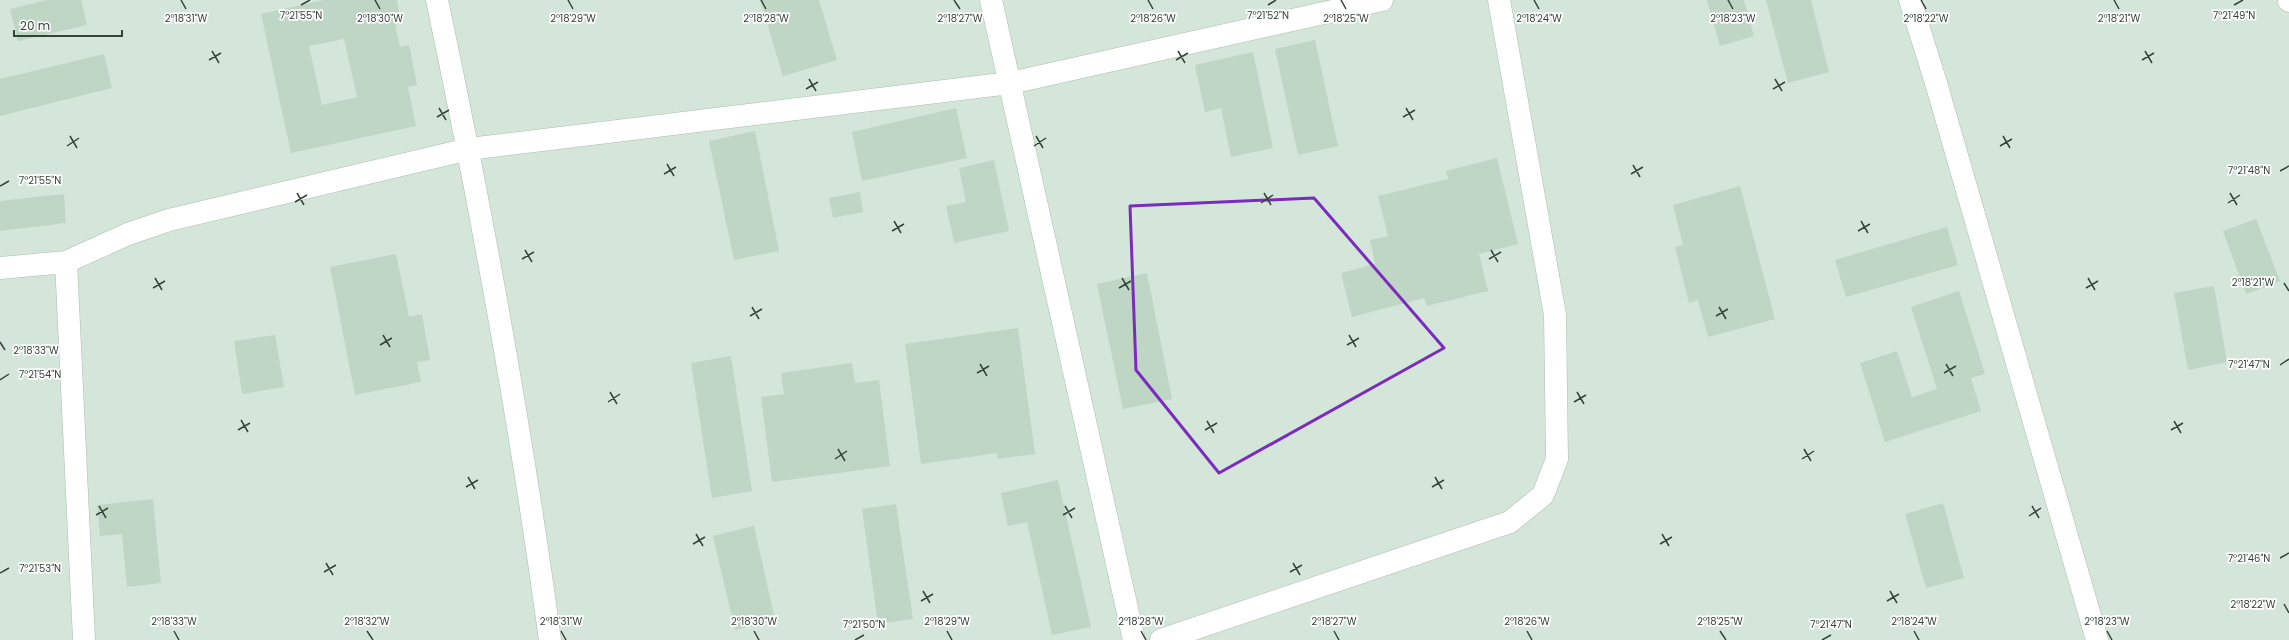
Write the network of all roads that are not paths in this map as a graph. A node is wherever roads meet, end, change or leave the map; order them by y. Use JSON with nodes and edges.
{"nodes":[{"id":1,"x":437,"y":0,"type":"edge"},
{"id":2,"x":991,"y":0,"type":"edge"},
{"id":3,"x":1382,"y":0,"type":"edge"},
{"id":4,"x":1499,"y":0,"type":"edge"},
{"id":5,"x":1910,"y":0,"type":"edge"},
{"id":6,"x":1010,"y":83,"type":"junction"},
{"id":7,"x":469,"y":150,"type":"junction"},
{"id":8,"x":66,"y":262,"type":"junction"},
{"id":9,"x":0,"y":268,"type":"edge"},
{"id":10,"x":84,"y":640,"type":"edge"},
{"id":11,"x":550,"y":640,"type":"edge"},
{"id":12,"x":1134,"y":640,"type":"edge"},
{"id":13,"x":1161,"y":640,"type":"edge"},
{"id":14,"x":2097,"y":640,"type":"edge"}],
"edges":[{"from":1,"to":7,"type":"street"},
{"from":2,"to":6,"type":"street"},
{"from":3,"to":6,"type":"street"},
{"from":4,"to":13,"type":"street"},
{"from":5,"to":14,"type":"street"},
{"from":6,"to":7,"type":"street"},
{"from":6,"to":12,"type":"street"},
{"from":7,"to":8,"type":"street"},
{"from":7,"to":11,"type":"street"},
{"from":8,"to":9,"type":"street"},
{"from":8,"to":10,"type":"street"}]}
